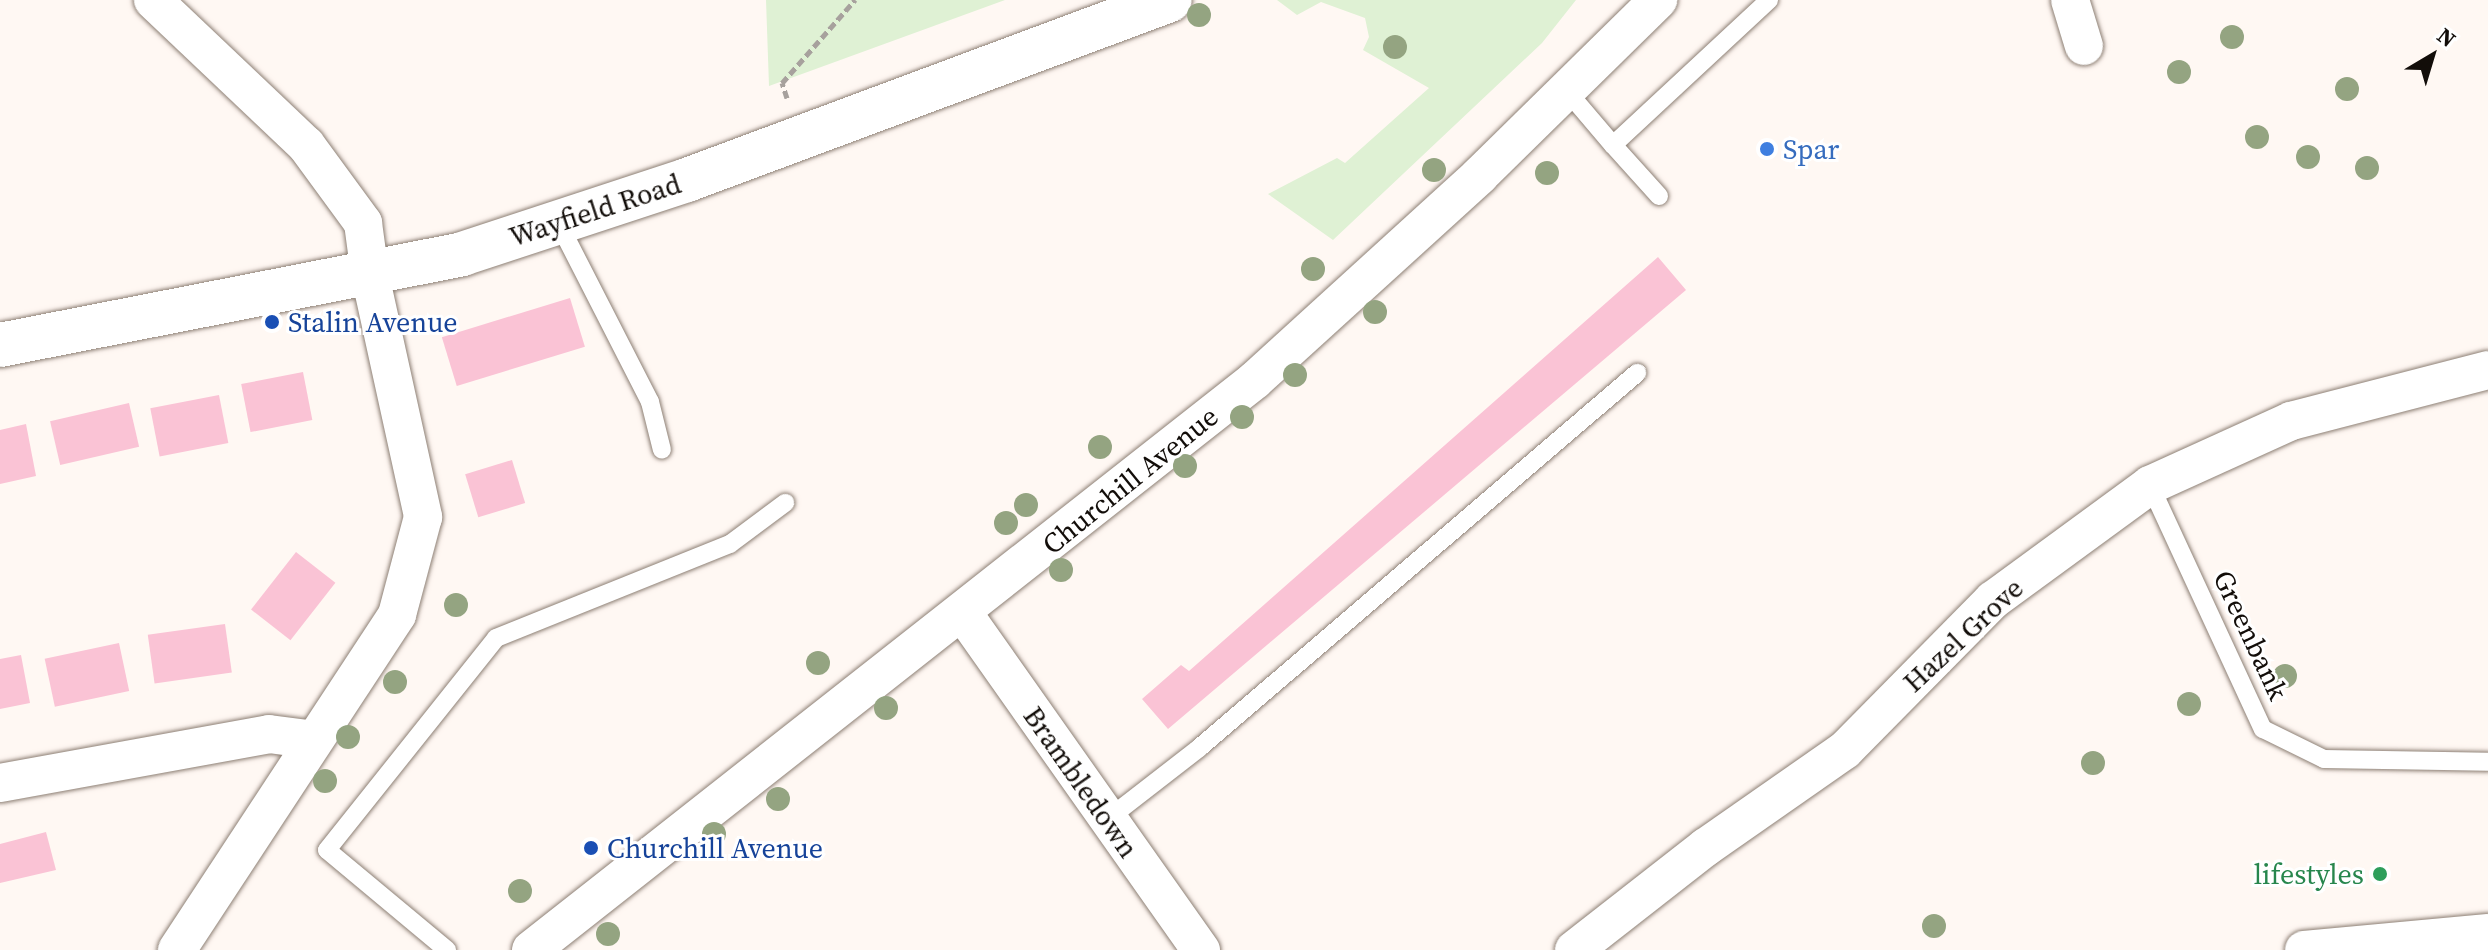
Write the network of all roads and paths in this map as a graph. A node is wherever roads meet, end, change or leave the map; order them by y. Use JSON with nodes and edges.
{"nodes":[{"id":1,"x":153,"y":0,"type":"edge"},
{"id":2,"x":855,"y":0,"type":"edge"},
{"id":3,"x":1170,"y":0,"type":"edge"},
{"id":4,"x":1658,"y":0,"type":"edge"},
{"id":5,"x":1769,"y":0,"type":"edge"},
{"id":6,"x":2070,"y":0,"type":"edge"},
{"id":7,"x":2084,"y":46,"type":"dead end"},
{"id":8,"x":1567,"y":91,"type":"junction"},
{"id":9,"x":800,"y":138,"type":"junction"},
{"id":10,"x":1613,"y":145,"type":"junction"},
{"id":11,"x":1659,"y":196,"type":"dead end"},
{"id":12,"x":558,"y":222,"type":"junction"},
{"id":13,"x":370,"y":275,"type":"junction"},
{"id":14,"x":0,"y":345,"type":"edge"},
{"id":15,"x":2488,"y":370,"type":"edge"},
{"id":16,"x":1637,"y":373,"type":"dead end"},
{"id":17,"x":662,"y":450,"type":"dead end"},
{"id":18,"x":2150,"y":485,"type":"junction"},
{"id":19,"x":785,"y":503,"type":"dead end"},
{"id":20,"x":963,"y":613,"type":"junction"},
{"id":21,"x":314,"y":740,"type":"junction"},
{"id":22,"x":2488,"y":762,"type":"edge"},
{"id":23,"x":0,"y":783,"type":"edge"},
{"id":24,"x":1105,"y":821,"type":"junction"},
{"id":25,"x":2488,"y":933,"type":"edge"},
{"id":26,"x":177,"y":950,"type":"edge"},
{"id":27,"x":447,"y":950,"type":"edge"},
{"id":28,"x":531,"y":950,"type":"edge"},
{"id":29,"x":1201,"y":950,"type":"edge"},
{"id":30,"x":1574,"y":950,"type":"edge"},
{"id":31,"x":2304,"y":950,"type":"edge"}],
"edges":[{"from":1,"to":13,"type":"street"},
{"from":2,"to":9,"type":"path"},
{"from":3,"to":9,"type":"street","name":"Wayfield Road"},
{"from":4,"to":8,"type":"street","name":"Churchill Avenue"},
{"from":5,"to":10,"type":"lane"},
{"from":6,"to":7,"type":"street"},
{"from":8,"to":10,"type":"lane"},
{"from":8,"to":20,"type":"street","name":"Churchill Avenue"},
{"from":9,"to":12,"type":"street","name":"Wayfield Road"},
{"from":10,"to":11,"type":"lane"},
{"from":12,"to":13,"type":"street","name":"Wayfield Road"},
{"from":12,"to":17,"type":"lane"},
{"from":13,"to":14,"type":"street","name":"Wayfield Road"},
{"from":13,"to":21,"type":"street"},
{"from":15,"to":18,"type":"street","name":"Hazel Grove"},
{"from":16,"to":24,"type":"lane"},
{"from":18,"to":22,"type":"lane","name":"Greenbank"},
{"from":18,"to":30,"type":"street","name":"Hazel Grove"},
{"from":19,"to":27,"type":"lane"},
{"from":20,"to":24,"type":"street","name":"Brambledown"},
{"from":20,"to":28,"type":"street","name":"Churchill Avenue"},
{"from":21,"to":23,"type":"street"},
{"from":21,"to":26,"type":"street"},
{"from":24,"to":29,"type":"street","name":"Brambledown"},
{"from":25,"to":31,"type":"street"}]}
